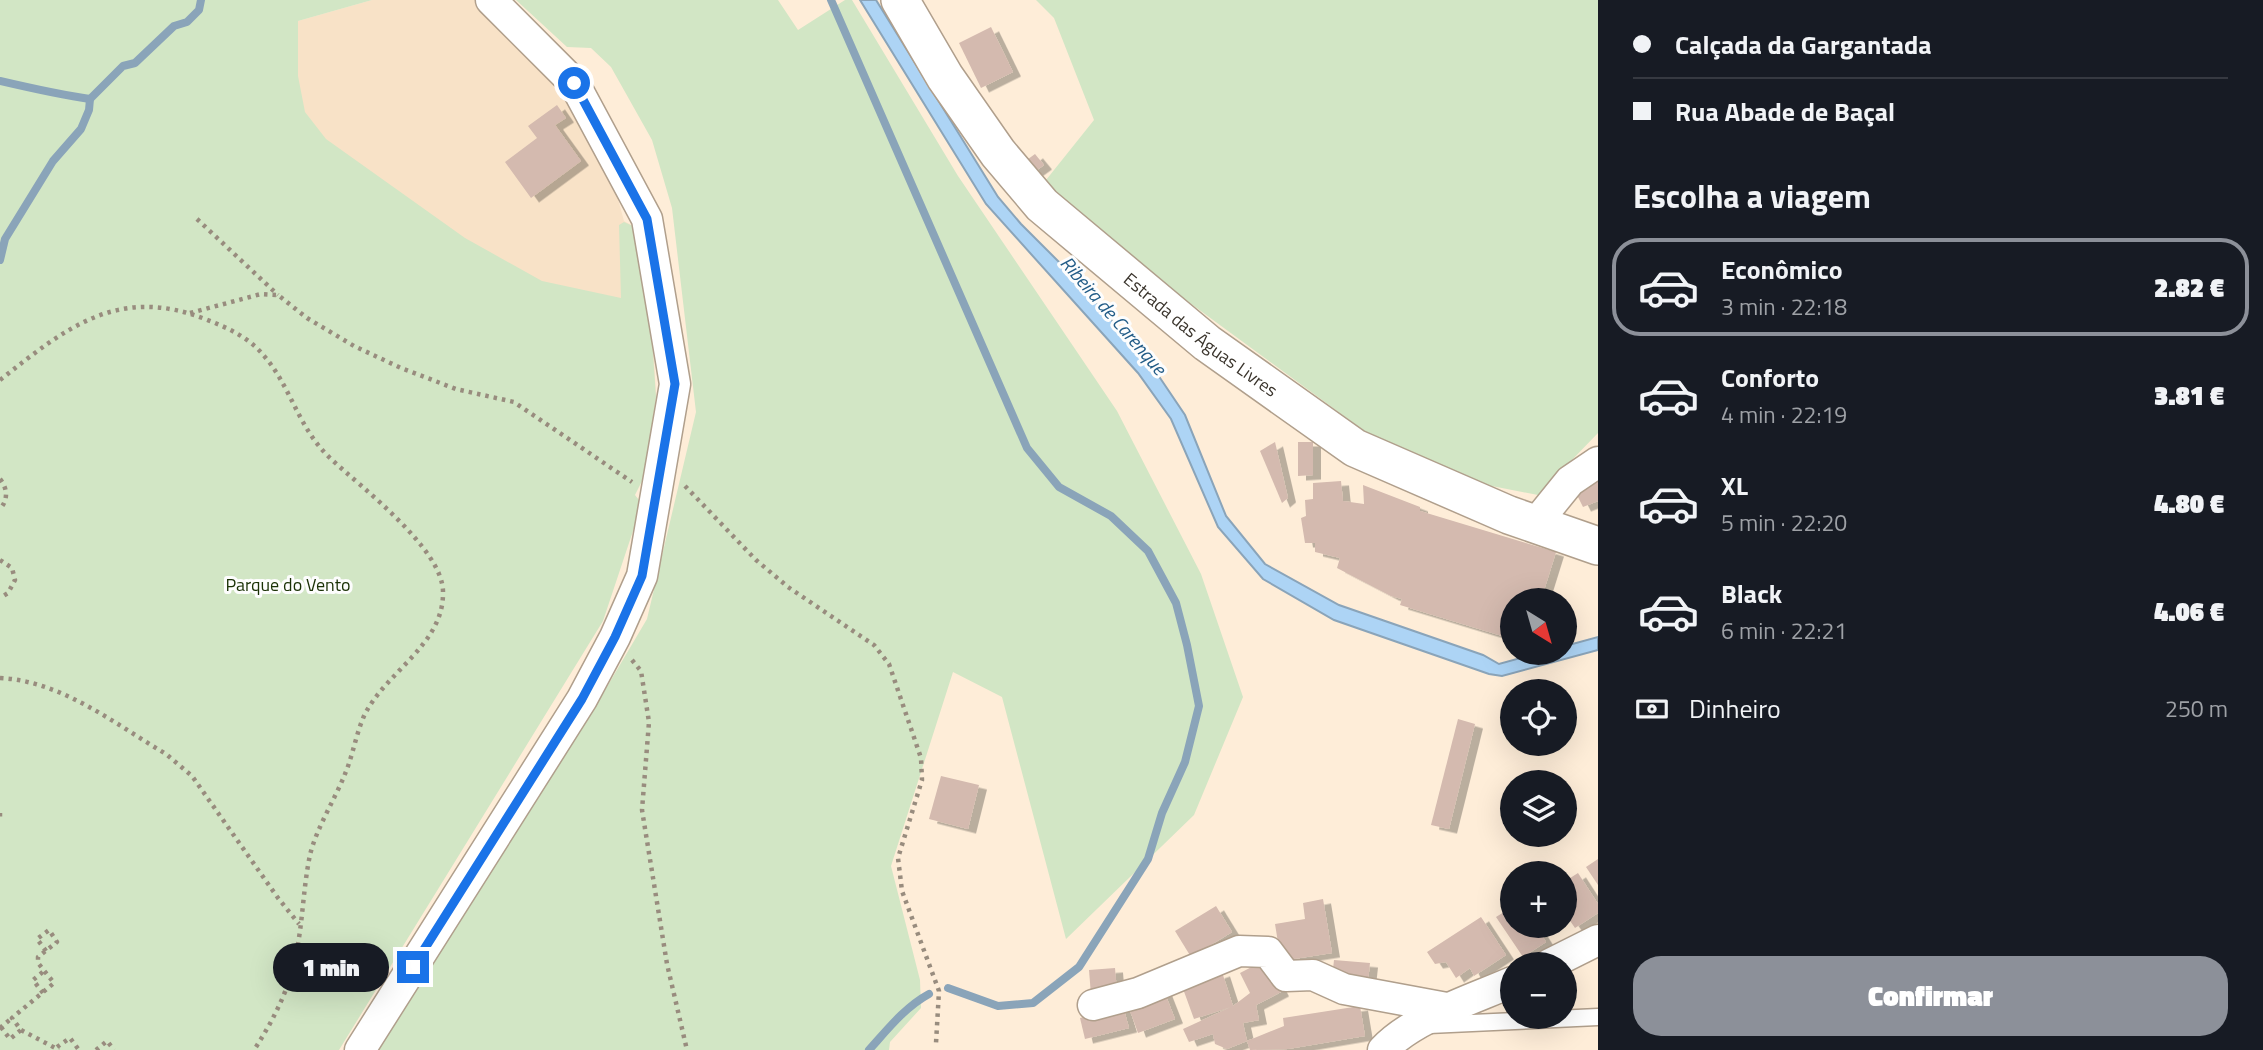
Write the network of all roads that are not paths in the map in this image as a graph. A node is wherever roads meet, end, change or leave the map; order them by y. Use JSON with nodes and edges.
{"nodes":[{"id":1,"x":491,"y":0,"type":"edge"},
{"id":2,"x":900,"y":0,"type":"edge"},
{"id":3,"x":1598,"y":462,"type":"edge"},
{"id":4,"x":1536,"y":523,"type":"junction"},
{"id":5,"x":1598,"y":546,"type":"edge"},
{"id":6,"x":1598,"y":940,"type":"edge"},
{"id":7,"x":1574,"y":952,"type":"edge"},
{"id":8,"x":1500,"y":987,"type":"edge"},
{"id":9,"x":1093,"y":1005,"type":"dead end"},
{"id":10,"x":1452,"y":1009,"type":"junction"},
{"id":11,"x":1598,"y":1017,"type":"edge"},
{"id":12,"x":1416,"y":1026,"type":"junction"},
{"id":13,"x":360,"y":1050,"type":"edge"},
{"id":14,"x":1383,"y":1050,"type":"edge"}],
"edges":[{"from":1,"to":13,"type":"street"},
{"from":2,"to":4,"type":"street","name":"Estrada das Águas Livres"},
{"from":3,"to":4,"type":"street"},
{"from":4,"to":5,"type":"street","name":"Estrada das Águas Livres"},
{"from":6,"to":7,"type":"street"},
{"from":8,"to":10,"type":"street"},
{"from":9,"to":10,"type":"street"},
{"from":10,"to":12,"type":"street"},
{"from":11,"to":12,"type":"lane"},
{"from":12,"to":14,"type":"street"}]}
